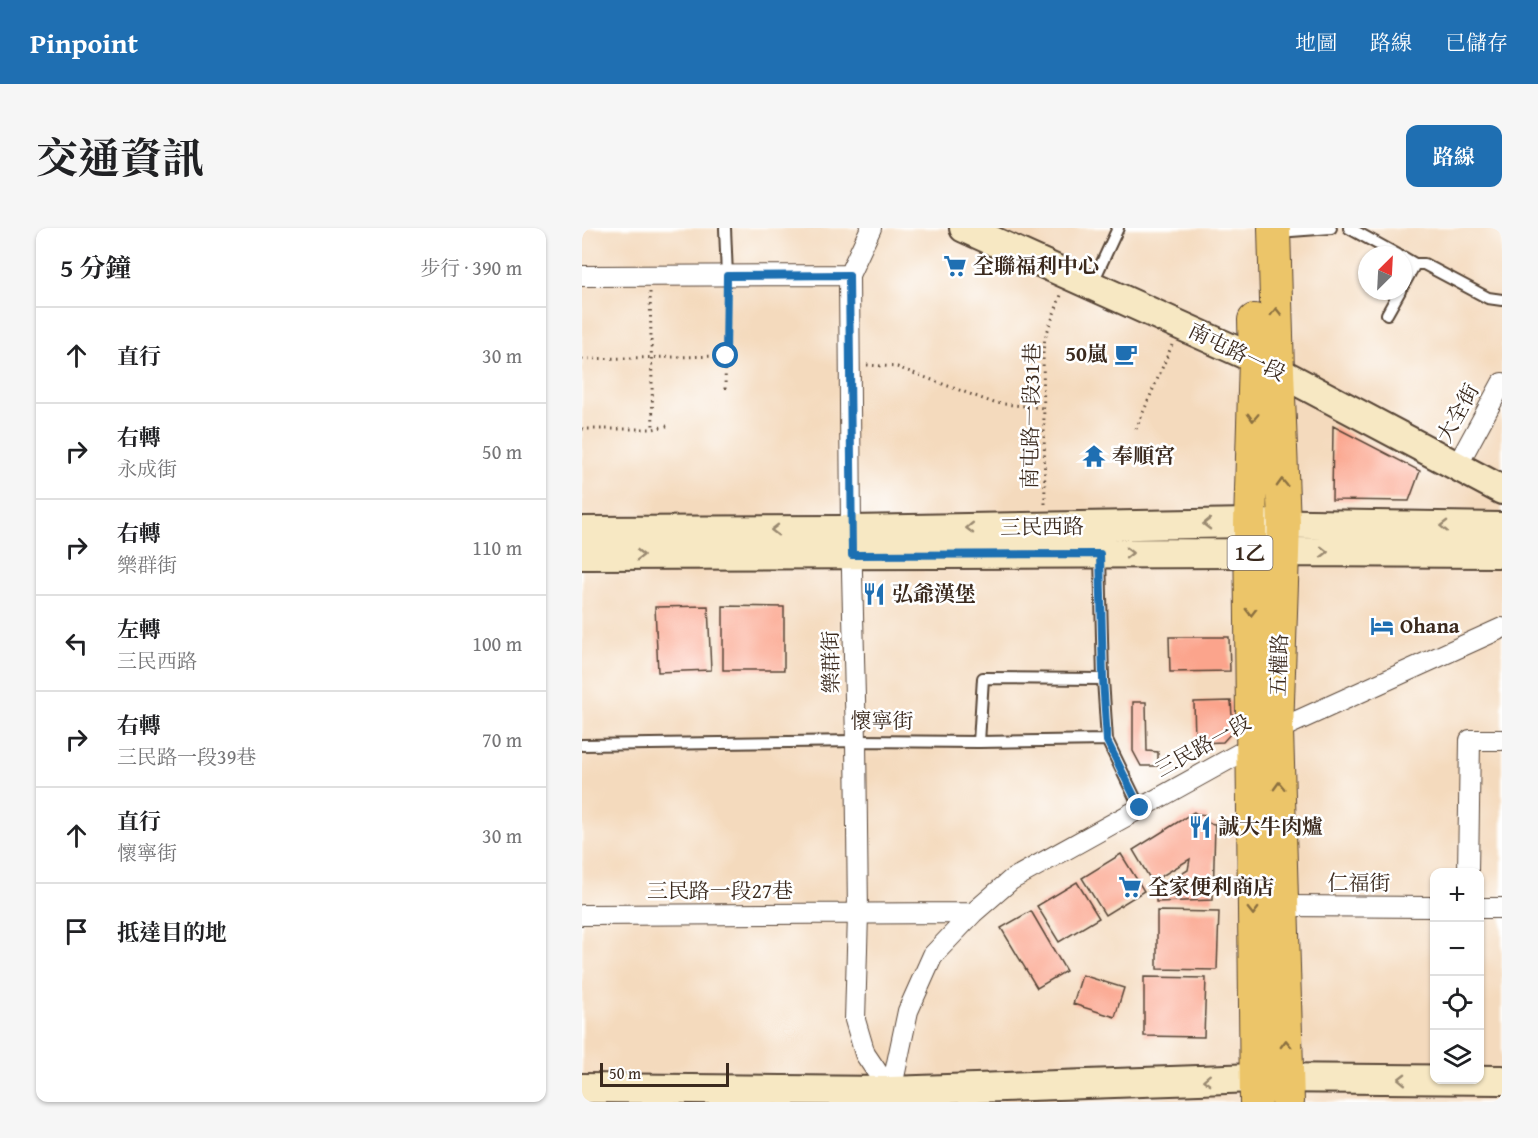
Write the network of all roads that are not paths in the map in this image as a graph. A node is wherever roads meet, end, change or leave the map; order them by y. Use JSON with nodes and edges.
{"nodes":[{"id":1,"x":725,"y":228,"type":"edge"},
{"id":2,"x":871,"y":228,"type":"edge"},
{"id":3,"x":964,"y":228,"type":"edge"},
{"id":4,"x":1118,"y":228,"type":"edge"},
{"id":5,"x":1331,"y":228,"type":"edge"},
{"id":6,"x":1349,"y":228,"type":"edge"},
{"id":7,"x":1267,"y":229,"type":"edge"},
{"id":8,"x":1382,"y":246,"type":"edge"},
{"id":9,"x":1412,"y":262,"type":"edge"},
{"id":10,"x":1415,"y":264,"type":"junction"},
{"id":11,"x":1412,"y":270,"type":"edge"},
{"id":12,"x":849,"y":275,"type":"junction"},
{"id":13,"x":582,"y":276,"type":"edge"},
{"id":14,"x":727,"y":276,"type":"junction"},
{"id":15,"x":1081,"y":279,"type":"junction"},
{"id":16,"x":1395,"y":300,"type":"edge"},
{"id":17,"x":1502,"y":300,"type":"edge"},
{"id":18,"x":1388,"y":314,"type":"dead end"},
{"id":19,"x":1266,"y":365,"type":"junction"},
{"id":20,"x":1502,"y":383,"type":"edge"},
{"id":21,"x":1457,"y":466,"type":"junction"},
{"id":22,"x":1502,"y":490,"type":"edge"},
{"id":23,"x":1502,"y":527,"type":"edge"},
{"id":24,"x":582,"y":531,"type":"edge"},
{"id":25,"x":1250,"y":538,"type":"junction"},
{"id":26,"x":1283,"y":538,"type":"junction"},
{"id":27,"x":852,"y":542,"type":"junction"},
{"id":28,"x":1502,"y":553,"type":"edge"},
{"id":29,"x":1100,"y":554,"type":"junction"},
{"id":30,"x":582,"y":555,"type":"edge"},
{"id":31,"x":1502,"y":628,"type":"edge"},
{"id":32,"x":1103,"y":679,"type":"junction"},
{"id":33,"x":1277,"y":730,"type":"junction"},
{"id":34,"x":1502,"y":740,"type":"edge"},
{"id":35,"x":856,"y":741,"type":"junction"},
{"id":36,"x":1107,"y":741,"type":"junction"},
{"id":37,"x":979,"y":742,"type":"junction"},
{"id":38,"x":582,"y":745,"type":"edge"},
{"id":39,"x":1251,"y":747,"type":"junction"},
{"id":40,"x":1140,"y":808,"type":"junction"},
{"id":41,"x":1468,"y":868,"type":"edge"},
{"id":42,"x":1283,"y":906,"type":"junction"},
{"id":43,"x":1430,"y":907,"type":"edge"},
{"id":44,"x":1484,"y":908,"type":"edge"},
{"id":45,"x":1502,"y":908,"type":"edge"},
{"id":46,"x":973,"y":913,"type":"junction"},
{"id":47,"x":858,"y":914,"type":"junction"},
{"id":48,"x":582,"y":915,"type":"edge"},
{"id":49,"x":1484,"y":1080,"type":"edge"},
{"id":50,"x":1502,"y":1080,"type":"edge"},
{"id":51,"x":1430,"y":1082,"type":"edge"},
{"id":52,"x":582,"y":1088,"type":"edge"},
{"id":53,"x":1255,"y":1090,"type":"edge"},
{"id":54,"x":1288,"y":1090,"type":"edge"},
{"id":55,"x":890,"y":1096,"type":"edge"}],
"edges":[{"from":1,"to":14,"type":"lane"},
{"from":2,"to":12,"type":"street","name":"樂群街"},
{"from":3,"to":15,"type":"street","name":"南屯路一段"},
{"from":4,"to":15,"type":"lane"},
{"from":5,"to":7,"type":"lane"},
{"from":6,"to":8,"type":"lane"},
{"from":7,"to":19,"type":"main road","name":"五權路","number":"1乙"},
{"from":9,"to":10,"type":"lane"},
{"from":10,"to":11,"type":"lane"},
{"from":10,"to":17,"type":"lane"},
{"from":12,"to":14,"type":"street"},
{"from":12,"to":27,"type":"street","name":"樂群街"},
{"from":13,"to":14,"type":"street"},
{"from":15,"to":19,"type":"street","name":"南屯路一段"},
{"from":16,"to":18,"type":"lane"},
{"from":19,"to":21,"type":"street","name":"南屯路一段"},
{"from":19,"to":25,"type":"main road","name":"五權路","number":"1乙","one_way":true},
{"from":26,"to":19,"type":"main road","name":"五權路","number":"1乙","one_way":true},
{"from":20,"to":21,"type":"street","name":"大全街"},
{"from":21,"to":22,"type":"street","name":"南屯路一段"},
{"from":23,"to":26,"type":"street","name":"三民西路","one_way":true},
{"from":27,"to":24,"type":"street","name":"三民西路","one_way":true},
{"from":25,"to":26,"type":"street","name":"三民西路"},
{"from":25,"to":27,"type":"street","name":"三民西路","one_way":true},
{"from":29,"to":25,"type":"street","name":"三民西路","one_way":true},
{"from":25,"to":39,"type":"main road","name":"五權路","number":"1乙","one_way":true},
{"from":26,"to":28,"type":"street","name":"三民西路","one_way":true},
{"from":26,"to":33,"type":"main road","name":"五權路","number":"1乙"},
{"from":27,"to":29,"type":"street","name":"三民西路"},
{"from":30,"to":27,"type":"street","name":"三民西路","one_way":true},
{"from":27,"to":35,"type":"street","name":"樂群街"},
{"from":29,"to":32,"type":"lane"},
{"from":31,"to":33,"type":"street","name":"三民路一段"},
{"from":32,"to":36,"type":"lane"},
{"from":32,"to":37,"type":"lane"},
{"from":33,"to":39,"type":"street","name":"三民路一段"},
{"from":42,"to":33,"type":"main road","name":"五權路","number":"1乙","one_way":true},
{"from":34,"to":41,"type":"street"},
{"from":35,"to":37,"type":"lane","name":"懷寧街"},
{"from":35,"to":38,"type":"lane","name":"懷寧街"},
{"from":35,"to":47,"type":"street","name":"樂群街"},
{"from":36,"to":37,"type":"lane","name":"懷寧街"},
{"from":36,"to":40,"type":"lane"},
{"from":39,"to":40,"type":"street","name":"三民路一段"},
{"from":39,"to":53,"type":"main road","name":"五權路","number":"1乙","one_way":true},
{"from":40,"to":46,"type":"street","name":"三民路一段"},
{"from":42,"to":43,"type":"street","name":"仁福街"},
{"from":54,"to":42,"type":"main road","name":"五權路","number":"1乙","one_way":true},
{"from":44,"to":45,"type":"street"},
{"from":46,"to":47,"type":"street"},
{"from":46,"to":55,"type":"street","name":"三民路一段"},
{"from":47,"to":48,"type":"street","name":"三民路一段27巷"},
{"from":47,"to":55,"type":"street","name":"樂群街"},
{"from":49,"to":50,"type":"street"},
{"from":51,"to":54,"type":"street","one_way":true},
{"from":52,"to":55,"type":"street"},
{"from":53,"to":54,"type":"street"},
{"from":53,"to":55,"type":"street","one_way":true}]}
